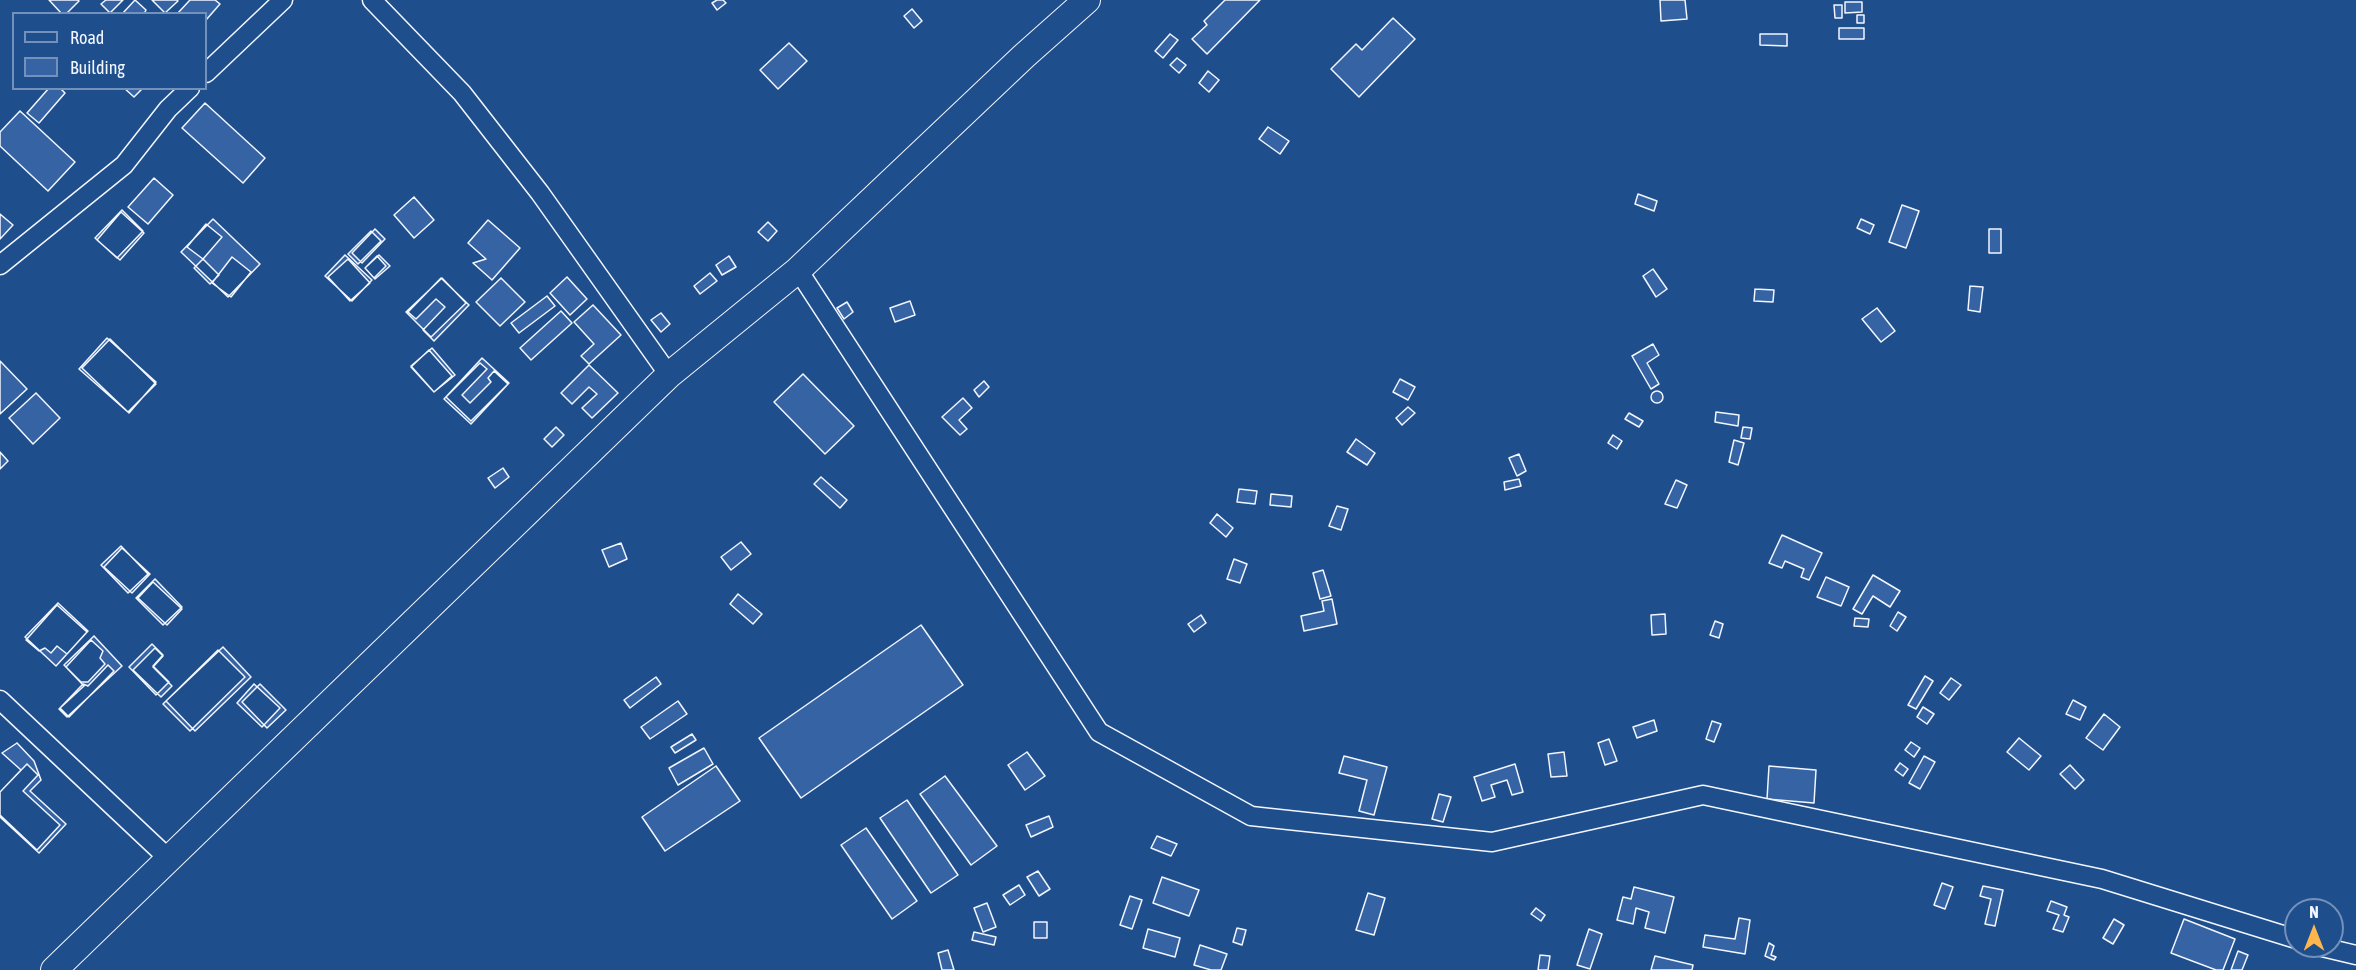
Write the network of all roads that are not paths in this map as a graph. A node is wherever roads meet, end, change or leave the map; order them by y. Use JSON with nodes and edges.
{"nodes":[{"id":1,"x":283,"y":0,"type":"edge"},
{"id":2,"x":372,"y":0,"type":"edge"},
{"id":3,"x":1087,"y":0,"type":"edge"},
{"id":4,"x":207,"y":72,"type":"edge"},
{"id":5,"x":187,"y":90,"type":"edge"},
{"id":6,"x":0,"y":265,"type":"edge"},
{"id":7,"x":798,"y":270,"type":"junction"},
{"id":8,"x":669,"y":375,"type":"junction"},
{"id":9,"x":0,"y":700,"type":"edge"},
{"id":10,"x":169,"y":860,"type":"junction"},
{"id":11,"x":2284,"y":935,"type":"edge"},
{"id":12,"x":54,"y":970,"type":"edge"}],
"edges":[{"from":1,"to":4,"type":"street"},
{"from":2,"to":8,"type":"street"},
{"from":3,"to":7,"type":"main road"},
{"from":5,"to":6,"type":"street"},
{"from":7,"to":8,"type":"main road"},
{"from":7,"to":11,"type":"street"},
{"from":8,"to":10,"type":"main road"},
{"from":9,"to":10,"type":"street"},
{"from":10,"to":12,"type":"main road"}]}
